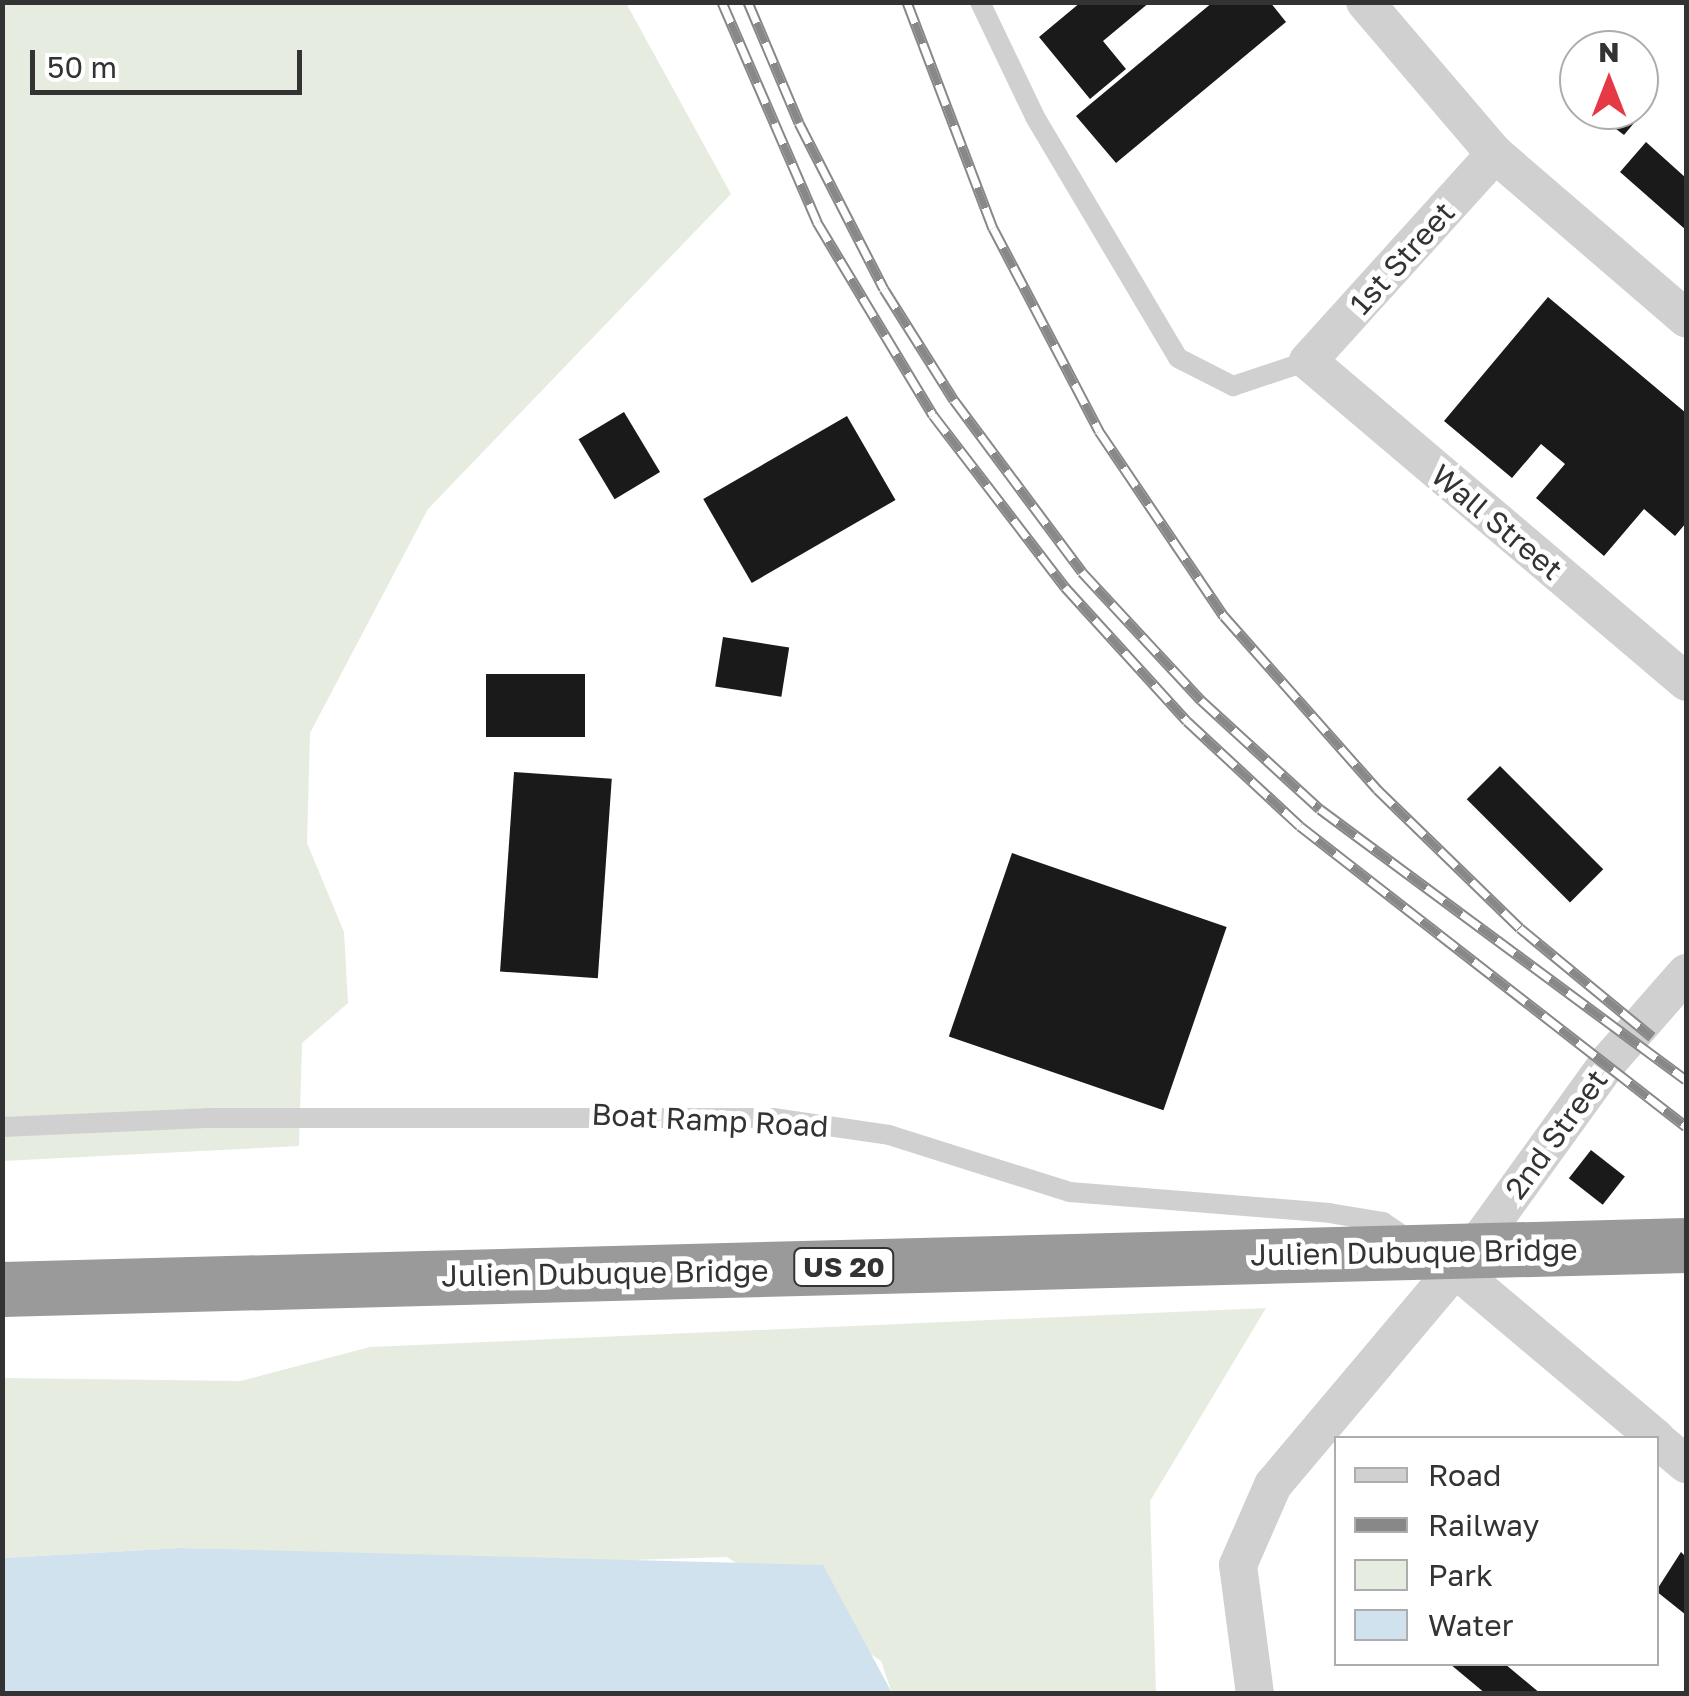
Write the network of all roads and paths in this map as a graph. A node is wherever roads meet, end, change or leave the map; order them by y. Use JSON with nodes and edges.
{"nodes":[{"id":1,"x":980,"y":2,"type":"edge"},
{"id":2,"x":1364,"y":2,"type":"edge"},
{"id":3,"x":1495,"y":154,"type":"junction"},
{"id":4,"x":1686,"y":318,"type":"edge"},
{"id":5,"x":1308,"y":362,"type":"junction"},
{"id":6,"x":1686,"y":682,"type":"edge"},
{"id":7,"x":1686,"y":973,"type":"edge"},
{"id":8,"x":2,"y":1127,"type":"edge"},
{"id":9,"x":1686,"y":1245,"type":"edge"},
{"id":10,"x":1454,"y":1268,"type":"junction"},
{"id":11,"x":2,"y":1289,"type":"edge"},
{"id":12,"x":1652,"y":1436,"type":"edge"},
{"id":13,"x":1659,"y":1442,"type":"edge"},
{"id":14,"x":1686,"y":1464,"type":"edge"},
{"id":15,"x":1256,"y":1694,"type":"edge"}],
"edges":[{"from":1,"to":5,"type":"lane"},
{"from":2,"to":3,"type":"street"},
{"from":3,"to":4,"type":"street"},
{"from":3,"to":5,"type":"street","name":"1st Street"},
{"from":5,"to":6,"type":"street","name":"Wall Street"},
{"from":7,"to":10,"type":"street","name":"2nd Street"},
{"from":8,"to":10,"type":"lane","name":"Boat Ramp Road"},
{"from":9,"to":11,"type":"highway","name":"Julien Dubuque Bridge","number":"US 20","bridge":true},
{"from":10,"to":12,"type":"street"},
{"from":10,"to":15,"type":"street","name":"2nd Street"},
{"from":13,"to":14,"type":"street"}]}
